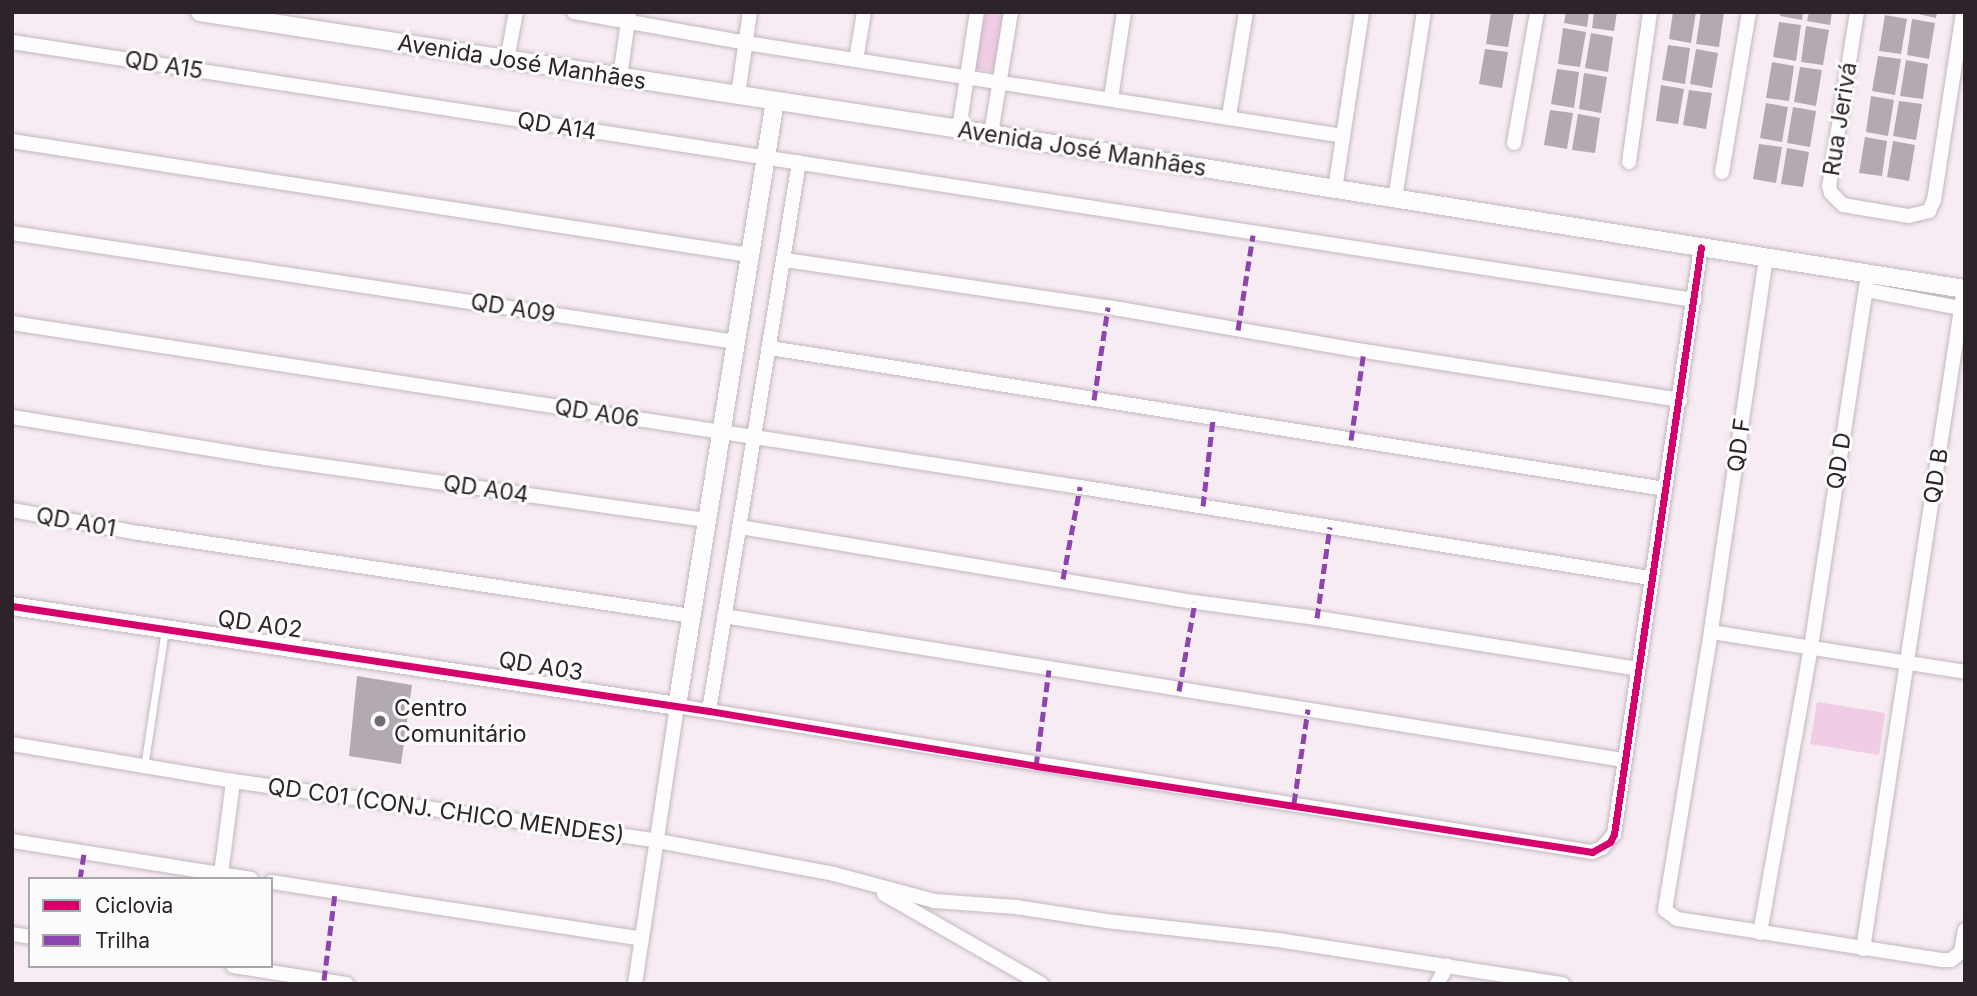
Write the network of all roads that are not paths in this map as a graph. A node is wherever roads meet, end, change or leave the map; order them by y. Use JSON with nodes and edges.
{"nodes":[{"id":1,"x":200,"y":12,"type":"edge"},
{"id":2,"x":516,"y":12,"type":"edge"},
{"id":3,"x":574,"y":12,"type":"edge"},
{"id":4,"x":750,"y":12,"type":"edge"},
{"id":5,"x":864,"y":12,"type":"edge"},
{"id":6,"x":977,"y":12,"type":"edge"},
{"id":7,"x":1011,"y":12,"type":"edge"},
{"id":8,"x":1124,"y":12,"type":"edge"},
{"id":9,"x":1246,"y":12,"type":"edge"},
{"id":10,"x":1362,"y":12,"type":"edge"},
{"id":11,"x":1424,"y":12,"type":"edge"},
{"id":12,"x":1537,"y":12,"type":"edge"},
{"id":13,"x":1650,"y":12,"type":"edge"},
{"id":14,"x":1749,"y":12,"type":"edge"},
{"id":15,"x":1857,"y":12,"type":"edge"},
{"id":16,"x":1963,"y":12,"type":"edge"},
{"id":17,"x":629,"y":16,"type":"edge"},
{"id":18,"x":12,"y":42,"type":"edge"},
{"id":19,"x":746,"y":43,"type":"junction"},
{"id":20,"x":507,"y":60,"type":"junction"},
{"id":21,"x":856,"y":60,"type":"junction"},
{"id":22,"x":967,"y":75,"type":"junction"},
{"id":23,"x":620,"y":77,"type":"junction"},
{"id":24,"x":999,"y":82,"type":"junction"},
{"id":25,"x":316,"y":89,"type":"joint"},
{"id":26,"x":738,"y":95,"type":"junction"},
{"id":27,"x":1111,"y":98,"type":"junction"},
{"id":28,"x":775,"y":101,"type":"junction"},
{"id":29,"x":1228,"y":116,"type":"junction"},
{"id":30,"x":959,"y":129,"type":"junction"},
{"id":31,"x":991,"y":134,"type":"junction"},
{"id":32,"x":1343,"y":136,"type":"junction"},
{"id":33,"x":12,"y":141,"type":"edge"},
{"id":34,"x":1514,"y":143,"type":"dead end"},
{"id":35,"x":765,"y":158,"type":"junction"},
{"id":36,"x":799,"y":162,"type":"junction"},
{"id":37,"x":1629,"y":162,"type":"dead end"},
{"id":38,"x":1722,"y":172,"type":"dead end"},
{"id":39,"x":1335,"y":189,"type":"junction"},
{"id":40,"x":1395,"y":199,"type":"junction"},
{"id":41,"x":12,"y":233,"type":"edge"},
{"id":42,"x":1701,"y":247,"type":"junction"},
{"id":43,"x":749,"y":255,"type":"junction"},
{"id":44,"x":1766,"y":258,"type":"junction"},
{"id":45,"x":785,"y":260,"type":"junction"},
{"id":46,"x":1867,"y":282,"type":"junction"},
{"id":47,"x":1964,"y":289,"type":"edge"},
{"id":48,"x":1694,"y":300,"type":"junction"},
{"id":49,"x":1963,"y":308,"type":"edge"},
{"id":50,"x":12,"y":323,"type":"edge"},
{"id":51,"x":736,"y":342,"type":"junction"},
{"id":52,"x":770,"y":348,"type":"junction"},
{"id":53,"x":1680,"y":400,"type":"junction"},
{"id":54,"x":12,"y":417,"type":"edge"},
{"id":55,"x":722,"y":432,"type":"junction"},
{"id":56,"x":754,"y":437,"type":"junction"},
{"id":57,"x":1665,"y":489,"type":"junction"},
{"id":58,"x":12,"y":510,"type":"edge"},
{"id":59,"x":708,"y":520,"type":"junction"},
{"id":60,"x":740,"y":527,"type":"junction"},
{"id":61,"x":1650,"y":578,"type":"junction"},
{"id":62,"x":12,"y":606,"type":"edge"},
{"id":63,"x":692,"y":616,"type":"junction"},
{"id":64,"x":724,"y":617,"type":"junction"},
{"id":65,"x":165,"y":629,"type":"junction"},
{"id":66,"x":1712,"y":632,"type":"junction"},
{"id":67,"x":1811,"y":647,"type":"junction"},
{"id":68,"x":1908,"y":663,"type":"junction"},
{"id":69,"x":399,"y":664,"type":"joint"},
{"id":70,"x":1637,"y":669,"type":"junction"},
{"id":71,"x":1965,"y":672,"type":"edge"},
{"id":72,"x":677,"y":706,"type":"junction"},
{"id":73,"x":709,"y":711,"type":"junction"},
{"id":74,"x":12,"y":744,"type":"edge"},
{"id":75,"x":1623,"y":760,"type":"junction"},
{"id":76,"x":144,"y":767,"type":"junction"},
{"id":77,"x":233,"y":781,"type":"junction"},
{"id":78,"x":12,"y":841,"type":"edge"},
{"id":79,"x":658,"y":841,"type":"junction"},
{"id":80,"x":221,"y":874,"type":"junction"},
{"id":81,"x":239,"y":877,"type":"edge"},
{"id":82,"x":273,"y":882,"type":"edge"},
{"id":83,"x":869,"y":886,"type":"junction"},
{"id":84,"x":1965,"y":930,"type":"edge"},
{"id":85,"x":1760,"y":933,"type":"junction"},
{"id":86,"x":642,"y":939,"type":"junction"},
{"id":87,"x":1863,"y":949,"type":"junction"},
{"id":88,"x":1447,"y":966,"type":"junction"},
{"id":89,"x":246,"y":968,"type":"edge"},
{"id":90,"x":347,"y":984,"type":"edge"},
{"id":91,"x":635,"y":984,"type":"edge"},
{"id":92,"x":1041,"y":984,"type":"edge"},
{"id":93,"x":1437,"y":984,"type":"edge"},
{"id":94,"x":1563,"y":984,"type":"edge"}],
"edges":[{"from":1,"to":20,"type":"street","name":"Avenida José Manhães"},
{"from":2,"to":20,"type":"street"},
{"from":3,"to":17,"type":"street"},
{"from":4,"to":19,"type":"street"},
{"from":5,"to":21,"type":"street"},
{"from":6,"to":22,"type":"street"},
{"from":7,"to":24,"type":"street"},
{"from":8,"to":27,"type":"street"},
{"from":9,"to":29,"type":"street"},
{"from":10,"to":32,"type":"street"},
{"from":11,"to":40,"type":"street"},
{"from":12,"to":34,"type":"street"},
{"from":13,"to":37,"type":"street"},
{"from":14,"to":38,"type":"street"},
{"from":15,"to":16,"type":"street","name":"Rua Jerivá"},
{"from":17,"to":19,"type":"street"},
{"from":17,"to":23,"type":"street"},
{"from":18,"to":25,"type":"street","name":"QD A15"},
{"from":19,"to":21,"type":"street"},
{"from":19,"to":26,"type":"street"},
{"from":20,"to":23,"type":"street","name":"Avenida José Manhães"},
{"from":21,"to":22,"type":"street"},
{"from":22,"to":24,"type":"street"},
{"from":22,"to":30,"type":"street"},
{"from":23,"to":26,"type":"street","name":"Avenida José Manhães"},
{"from":24,"to":27,"type":"street"},
{"from":24,"to":31,"type":"street"},
{"from":25,"to":35,"type":"street","name":"QD A14"},
{"from":26,"to":28,"type":"street","name":"Avenida José Manhães"},
{"from":27,"to":29,"type":"street"},
{"from":28,"to":30,"type":"street","name":"Avenida José Manhães"},
{"from":28,"to":35,"type":"street"},
{"from":29,"to":32,"type":"street"},
{"from":30,"to":31,"type":"street","name":"Avenida José Manhães"},
{"from":31,"to":39,"type":"street","name":"Avenida José Manhães"},
{"from":32,"to":39,"type":"street"},
{"from":33,"to":43,"type":"street"},
{"from":35,"to":36,"type":"street","name":"QD A14"},
{"from":35,"to":43,"type":"street"},
{"from":36,"to":45,"type":"street"},
{"from":36,"to":48,"type":"street","name":"QD A14"},
{"from":39,"to":40,"type":"street","name":"Avenida José Manhães"},
{"from":40,"to":42,"type":"street","name":"Avenida José Manhães"},
{"from":41,"to":51,"type":"street","name":"QD A09"},
{"from":42,"to":44,"type":"street","name":"Avenida José Manhães"},
{"from":42,"to":48,"type":"street"},
{"from":43,"to":51,"type":"street"},
{"from":44,"to":46,"type":"street","name":"Avenida José Manhães"},
{"from":44,"to":66,"type":"street","name":"QD F"},
{"from":45,"to":52,"type":"street"},
{"from":45,"to":53,"type":"street"},
{"from":46,"to":47,"type":"street","name":"Avenida José Manhães"},
{"from":46,"to":49,"type":"street"},
{"from":46,"to":67,"type":"street","name":"QD D"},
{"from":47,"to":49,"type":"street","name":"QD B"},
{"from":48,"to":53,"type":"street"},
{"from":49,"to":68,"type":"street","name":"QD B"},
{"from":50,"to":55,"type":"street","name":"QD A06"},
{"from":51,"to":55,"type":"street"},
{"from":52,"to":56,"type":"street"},
{"from":52,"to":57,"type":"street"},
{"from":53,"to":57,"type":"street"},
{"from":54,"to":59,"type":"street","name":"QD A04"},
{"from":55,"to":56,"type":"street","name":"QD A06"},
{"from":55,"to":59,"type":"street"},
{"from":56,"to":60,"type":"street"},
{"from":56,"to":61,"type":"street","name":"QD A06"},
{"from":57,"to":61,"type":"street"},
{"from":58,"to":63,"type":"street","name":"QD A01"},
{"from":59,"to":63,"type":"street"},
{"from":60,"to":64,"type":"street"},
{"from":60,"to":70,"type":"street"},
{"from":61,"to":70,"type":"street"},
{"from":62,"to":65,"type":"street","name":"QD A02"},
{"from":63,"to":72,"type":"street"},
{"from":64,"to":73,"type":"street"},
{"from":64,"to":75,"type":"street"},
{"from":65,"to":69,"type":"street","name":"QD A02"},
{"from":65,"to":76,"type":"lane"},
{"from":66,"to":67,"type":"street"},
{"from":66,"to":85,"type":"street","name":"QD F"},
{"from":67,"to":68,"type":"street"},
{"from":67,"to":85,"type":"street"},
{"from":68,"to":71,"type":"street"},
{"from":68,"to":87,"type":"street","name":"QD B"},
{"from":69,"to":72,"type":"street","name":"QD A03"},
{"from":70,"to":75,"type":"street"},
{"from":72,"to":73,"type":"street"},
{"from":72,"to":79,"type":"street"},
{"from":73,"to":75,"type":"street"},
{"from":74,"to":76,"type":"street","name":"QD C01 (CONJ. CHICO MENDES)"},
{"from":76,"to":77,"type":"street","name":"QD C01 (CONJ. CHICO MENDES)"},
{"from":77,"to":79,"type":"street","name":"QD C01 (CONJ. CHICO MENDES)"},
{"from":77,"to":80,"type":"street"},
{"from":78,"to":80,"type":"street"},
{"from":79,"to":83,"type":"street","name":"QD C01 (CONJ. CHICO MENDES)"},
{"from":79,"to":86,"type":"street"},
{"from":80,"to":81,"type":"street"},
{"from":82,"to":86,"type":"street"},
{"from":83,"to":88,"type":"street"},
{"from":83,"to":92,"type":"street"},
{"from":84,"to":87,"type":"street"},
{"from":85,"to":87,"type":"street"},
{"from":86,"to":91,"type":"street"},
{"from":88,"to":93,"type":"street"},
{"from":88,"to":94,"type":"street"},
{"from":89,"to":90,"type":"street"}]}
